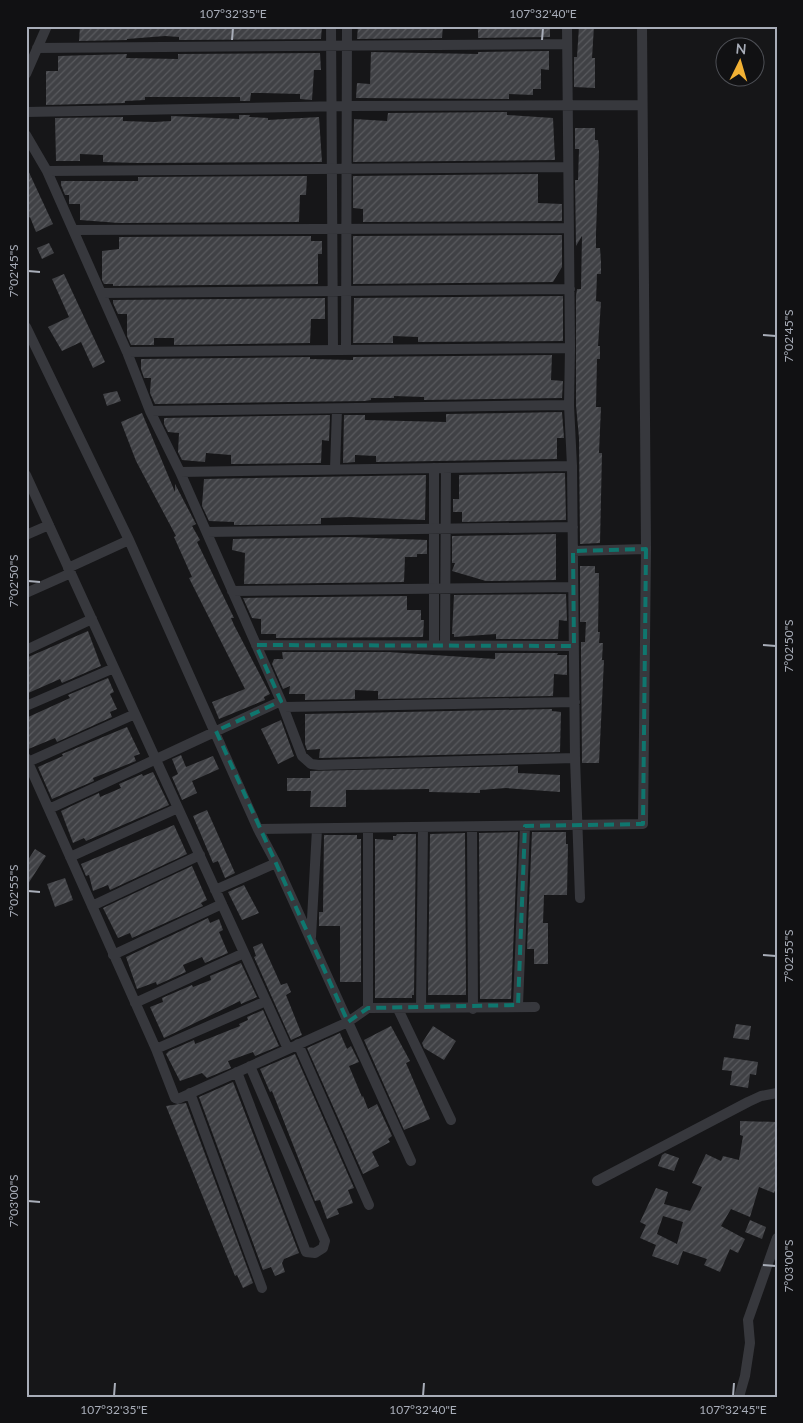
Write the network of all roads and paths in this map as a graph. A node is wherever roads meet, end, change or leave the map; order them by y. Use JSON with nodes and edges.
{"nodes":[{"id":1,"x":47,"y":26,"type":"edge"},
{"id":2,"x":331,"y":26,"type":"edge"},
{"id":3,"x":346,"y":26,"type":"edge"},
{"id":4,"x":567,"y":26,"type":"edge"},
{"id":5,"x":642,"y":26,"type":"edge"},
{"id":6,"x":567,"y":44,"type":"junction"},
{"id":7,"x":331,"y":46,"type":"junction"},
{"id":8,"x":346,"y":46,"type":"junction"},
{"id":9,"x":37,"y":48,"type":"junction"},
{"id":10,"x":26,"y":74,"type":"edge"},
{"id":11,"x":568,"y":105,"type":"junction"},
{"id":12,"x":642,"y":105,"type":"junction"},
{"id":13,"x":332,"y":106,"type":"junction"},
{"id":14,"x":346,"y":106,"type":"junction"},
{"id":15,"x":26,"y":112,"type":"edge"},
{"id":16,"x":26,"y":135,"type":"edge"},
{"id":17,"x":568,"y":167,"type":"junction"},
{"id":18,"x":332,"y":169,"type":"junction"},
{"id":19,"x":346,"y":169,"type":"junction"},
{"id":20,"x":47,"y":171,"type":"junction"},
{"id":21,"x":569,"y":228,"type":"junction"},
{"id":22,"x":73,"y":230,"type":"junction"},
{"id":23,"x":332,"y":230,"type":"junction"},
{"id":24,"x":346,"y":230,"type":"junction"},
{"id":25,"x":570,"y":289,"type":"junction"},
{"id":26,"x":333,"y":291,"type":"junction"},
{"id":27,"x":346,"y":291,"type":"junction"},
{"id":28,"x":101,"y":293,"type":"junction"},
{"id":29,"x":26,"y":327,"type":"edge"},
{"id":30,"x":570,"y":348,"type":"junction"},
{"id":31,"x":333,"y":350,"type":"junction"},
{"id":32,"x":346,"y":350,"type":"junction"},
{"id":33,"x":127,"y":352,"type":"junction"},
{"id":34,"x":569,"y":405,"type":"junction"},
{"id":35,"x":337,"y":408,"type":"junction"},
{"id":36,"x":150,"y":411,"type":"junction"},
{"id":37,"x":572,"y":466,"type":"junction"},
{"id":38,"x":434,"y":468,"type":"junction"},
{"id":39,"x":446,"y":468,"type":"junction"},
{"id":40,"x":335,"y":470,"type":"junction"},
{"id":41,"x":180,"y":472,"type":"junction"},
{"id":42,"x":26,"y":476,"type":"edge"},
{"id":43,"x":49,"y":525,"type":"junction"},
{"id":44,"x":572,"y":527,"type":"junction"},
{"id":45,"x":434,"y":529,"type":"junction"},
{"id":46,"x":446,"y":529,"type":"junction"},
{"id":47,"x":206,"y":532,"type":"junction"},
{"id":48,"x":26,"y":536,"type":"edge"},
{"id":49,"x":129,"y":540,"type":"junction"},
{"id":50,"x":646,"y":549,"type":"junction"},
{"id":51,"x":573,"y":552,"type":"junction"},
{"id":52,"x":70,"y":570,"type":"junction"},
{"id":53,"x":573,"y":586,"type":"junction"},
{"id":54,"x":434,"y":588,"type":"junction"},
{"id":55,"x":445,"y":588,"type":"junction"},
{"id":56,"x":232,"y":591,"type":"junction"},
{"id":57,"x":26,"y":593,"type":"edge"},
{"id":58,"x":92,"y":619,"type":"junction"},
{"id":59,"x":256,"y":645,"type":"junction"},
{"id":60,"x":434,"y":645,"type":"junction"},
{"id":61,"x":445,"y":645,"type":"junction"},
{"id":62,"x":574,"y":646,"type":"junction"},
{"id":63,"x":26,"y":650,"type":"edge"},
{"id":64,"x":114,"y":668,"type":"junction"},
{"id":65,"x":575,"y":702,"type":"junction"},
{"id":66,"x":282,"y":704,"type":"junction"},
{"id":67,"x":26,"y":706,"type":"edge"},
{"id":68,"x":135,"y":714,"type":"junction"},
{"id":69,"x":216,"y":731,"type":"junction"},
{"id":70,"x":575,"y":758,"type":"junction"},
{"id":71,"x":156,"y":759,"type":"junction"},
{"id":72,"x":27,"y":760,"type":"edge"},
{"id":73,"x":178,"y":808,"type":"junction"},
{"id":74,"x":49,"y":809,"type":"junction"},
{"id":75,"x":524,"y":826,"type":"junction"},
{"id":76,"x":577,"y":826,"type":"junction"},
{"id":77,"x":472,"y":827,"type":"junction"},
{"id":78,"x":318,"y":828,"type":"junction"},
{"id":79,"x":368,"y":828,"type":"junction"},
{"id":80,"x":423,"y":828,"type":"junction"},
{"id":81,"x":258,"y":829,"type":"junction"},
{"id":82,"x":200,"y":855,"type":"junction"},
{"id":83,"x":70,"y":857,"type":"junction"},
{"id":84,"x":276,"y":863,"type":"junction"},
{"id":85,"x":215,"y":890,"type":"junction"},
{"id":86,"x":580,"y":898,"type":"dead end"},
{"id":87,"x":222,"y":904,"type":"junction"},
{"id":88,"x":92,"y":906,"type":"junction"},
{"id":89,"x":311,"y":941,"type":"junction"},
{"id":90,"x":244,"y":953,"type":"junction"},
{"id":91,"x":113,"y":955,"type":"junction"},
{"id":92,"x":266,"y":1001,"type":"junction"},
{"id":93,"x":135,"y":1003,"type":"junction"},
{"id":94,"x":518,"y":1005,"type":"junction"},
{"id":95,"x":535,"y":1007,"type":"dead end"},
{"id":96,"x":368,"y":1008,"type":"junction"},
{"id":97,"x":421,"y":1008,"type":"junction"},
{"id":98,"x":473,"y":1009,"type":"junction"},
{"id":99,"x":398,"y":1010,"type":"junction"},
{"id":100,"x":348,"y":1022,"type":"junction"},
{"id":101,"x":298,"y":1044,"type":"junction"},
{"id":102,"x":156,"y":1049,"type":"junction"},
{"id":103,"x":288,"y":1049,"type":"junction"},
{"id":104,"x":250,"y":1066,"type":"junction"},
{"id":105,"x":237,"y":1072,"type":"junction"},
{"id":106,"x":190,"y":1093,"type":"junction"},
{"id":107,"x":777,"y":1093,"type":"edge"},
{"id":108,"x":451,"y":1120,"type":"dead end"},
{"id":109,"x":411,"y":1160,"type":"dead end"},
{"id":110,"x":597,"y":1181,"type":"dead end"},
{"id":111,"x":369,"y":1205,"type":"dead end"},
{"id":112,"x":777,"y":1238,"type":"edge"},
{"id":113,"x":262,"y":1288,"type":"dead end"},
{"id":114,"x":739,"y":1397,"type":"edge"}],
"edges":[{"from":1,"to":9,"type":"street"},
{"from":2,"to":7,"type":"street"},
{"from":3,"to":8,"type":"street"},
{"from":4,"to":6,"type":"street"},
{"from":5,"to":12,"type":"street"},
{"from":6,"to":8,"type":"street"},
{"from":6,"to":11,"type":"street"},
{"from":7,"to":8,"type":"street"},
{"from":7,"to":9,"type":"street"},
{"from":7,"to":13,"type":"street"},
{"from":8,"to":14,"type":"street"},
{"from":9,"to":10,"type":"street"},
{"from":11,"to":12,"type":"street"},
{"from":11,"to":14,"type":"street"},
{"from":11,"to":17,"type":"street"},
{"from":12,"to":50,"type":"street"},
{"from":13,"to":14,"type":"street"},
{"from":13,"to":15,"type":"street"},
{"from":13,"to":18,"type":"street"},
{"from":14,"to":19,"type":"street"},
{"from":16,"to":20,"type":"street"},
{"from":17,"to":19,"type":"street"},
{"from":17,"to":21,"type":"street"},
{"from":18,"to":19,"type":"street"},
{"from":18,"to":20,"type":"street"},
{"from":18,"to":23,"type":"street"},
{"from":19,"to":24,"type":"street"},
{"from":20,"to":22,"type":"street"},
{"from":21,"to":24,"type":"street"},
{"from":21,"to":25,"type":"street"},
{"from":22,"to":23,"type":"street"},
{"from":22,"to":28,"type":"street"},
{"from":23,"to":24,"type":"street"},
{"from":23,"to":26,"type":"street"},
{"from":24,"to":27,"type":"street"},
{"from":25,"to":27,"type":"street"},
{"from":25,"to":30,"type":"street"},
{"from":26,"to":27,"type":"street"},
{"from":26,"to":28,"type":"street"},
{"from":26,"to":31,"type":"street"},
{"from":27,"to":32,"type":"street"},
{"from":28,"to":33,"type":"street"},
{"from":29,"to":49,"type":"street"},
{"from":30,"to":32,"type":"street"},
{"from":30,"to":34,"type":"street"},
{"from":31,"to":32,"type":"street"},
{"from":31,"to":33,"type":"street"},
{"from":33,"to":36,"type":"street"},
{"from":34,"to":35,"type":"street"},
{"from":34,"to":37,"type":"street"},
{"from":35,"to":36,"type":"street"},
{"from":35,"to":40,"type":"street"},
{"from":36,"to":41,"type":"street"},
{"from":37,"to":39,"type":"street"},
{"from":37,"to":44,"type":"street"},
{"from":38,"to":39,"type":"street"},
{"from":38,"to":40,"type":"street"},
{"from":38,"to":45,"type":"street"},
{"from":39,"to":46,"type":"street"},
{"from":40,"to":41,"type":"street"},
{"from":41,"to":47,"type":"street"},
{"from":42,"to":43,"type":"street"},
{"from":43,"to":48,"type":"street"},
{"from":43,"to":52,"type":"street"},
{"from":44,"to":46,"type":"street"},
{"from":44,"to":51,"type":"street"},
{"from":45,"to":46,"type":"street"},
{"from":45,"to":47,"type":"street"},
{"from":45,"to":54,"type":"street"},
{"from":46,"to":55,"type":"street"},
{"from":47,"to":56,"type":"street"},
{"from":49,"to":52,"type":"street"},
{"from":49,"to":69,"type":"street"},
{"from":50,"to":51,"type":"street"},
{"from":50,"to":76,"type":"street"},
{"from":51,"to":53,"type":"street"},
{"from":52,"to":57,"type":"street"},
{"from":52,"to":58,"type":"street"},
{"from":53,"to":55,"type":"street"},
{"from":53,"to":62,"type":"street"},
{"from":54,"to":55,"type":"street"},
{"from":54,"to":56,"type":"street"},
{"from":54,"to":60,"type":"street"},
{"from":55,"to":61,"type":"street"},
{"from":56,"to":59,"type":"street"},
{"from":58,"to":63,"type":"street"},
{"from":58,"to":64,"type":"street"},
{"from":59,"to":60,"type":"street"},
{"from":59,"to":66,"type":"street"},
{"from":60,"to":61,"type":"street"},
{"from":61,"to":62,"type":"street"},
{"from":62,"to":65,"type":"street"},
{"from":64,"to":67,"type":"street"},
{"from":64,"to":68,"type":"street"},
{"from":65,"to":66,"type":"street"},
{"from":65,"to":70,"type":"street"},
{"from":66,"to":69,"type":"street"},
{"from":66,"to":70,"type":"street"},
{"from":68,"to":71,"type":"street"},
{"from":68,"to":72,"type":"street"},
{"from":69,"to":71,"type":"street"},
{"from":69,"to":81,"type":"street"},
{"from":70,"to":76,"type":"street"},
{"from":71,"to":73,"type":"street"},
{"from":71,"to":74,"type":"street"},
{"from":72,"to":74,"type":"street"},
{"from":73,"to":82,"type":"street"},
{"from":73,"to":83,"type":"street"},
{"from":74,"to":83,"type":"street"},
{"from":75,"to":76,"type":"street"},
{"from":75,"to":77,"type":"street"},
{"from":75,"to":94,"type":"street"},
{"from":76,"to":86,"type":"street"},
{"from":77,"to":80,"type":"street"},
{"from":77,"to":98,"type":"street"},
{"from":78,"to":79,"type":"street"},
{"from":78,"to":81,"type":"street"},
{"from":78,"to":89,"type":"street"},
{"from":79,"to":80,"type":"street"},
{"from":79,"to":96,"type":"street"},
{"from":80,"to":97,"type":"street"},
{"from":81,"to":84,"type":"street"},
{"from":82,"to":85,"type":"street"},
{"from":82,"to":88,"type":"street"},
{"from":83,"to":88,"type":"street"},
{"from":84,"to":85,"type":"street"},
{"from":84,"to":89,"type":"street"},
{"from":85,"to":87,"type":"street"},
{"from":87,"to":90,"type":"street"},
{"from":87,"to":91,"type":"street"},
{"from":88,"to":91,"type":"street"},
{"from":89,"to":100,"type":"street"},
{"from":90,"to":92,"type":"street"},
{"from":90,"to":93,"type":"street"},
{"from":91,"to":93,"type":"street"},
{"from":92,"to":102,"type":"street"},
{"from":92,"to":103,"type":"street"},
{"from":93,"to":102,"type":"street"},
{"from":94,"to":95,"type":"street"},
{"from":94,"to":98,"type":"street"},
{"from":96,"to":99,"type":"street"},
{"from":96,"to":100,"type":"street"},
{"from":97,"to":98,"type":"street"},
{"from":97,"to":99,"type":"street"},
{"from":99,"to":108,"type":"street"},
{"from":100,"to":101,"type":"street"},
{"from":100,"to":109,"type":"street"},
{"from":101,"to":103,"type":"street"},
{"from":101,"to":111,"type":"street"},
{"from":102,"to":106,"type":"street"},
{"from":103,"to":104,"type":"street"},
{"from":104,"to":105,"type":"street"},
{"from":104,"to":105,"type":"street"},
{"from":105,"to":106,"type":"street"},
{"from":106,"to":113,"type":"street"},
{"from":107,"to":110,"type":"street"},
{"from":112,"to":114,"type":"street"}]}
